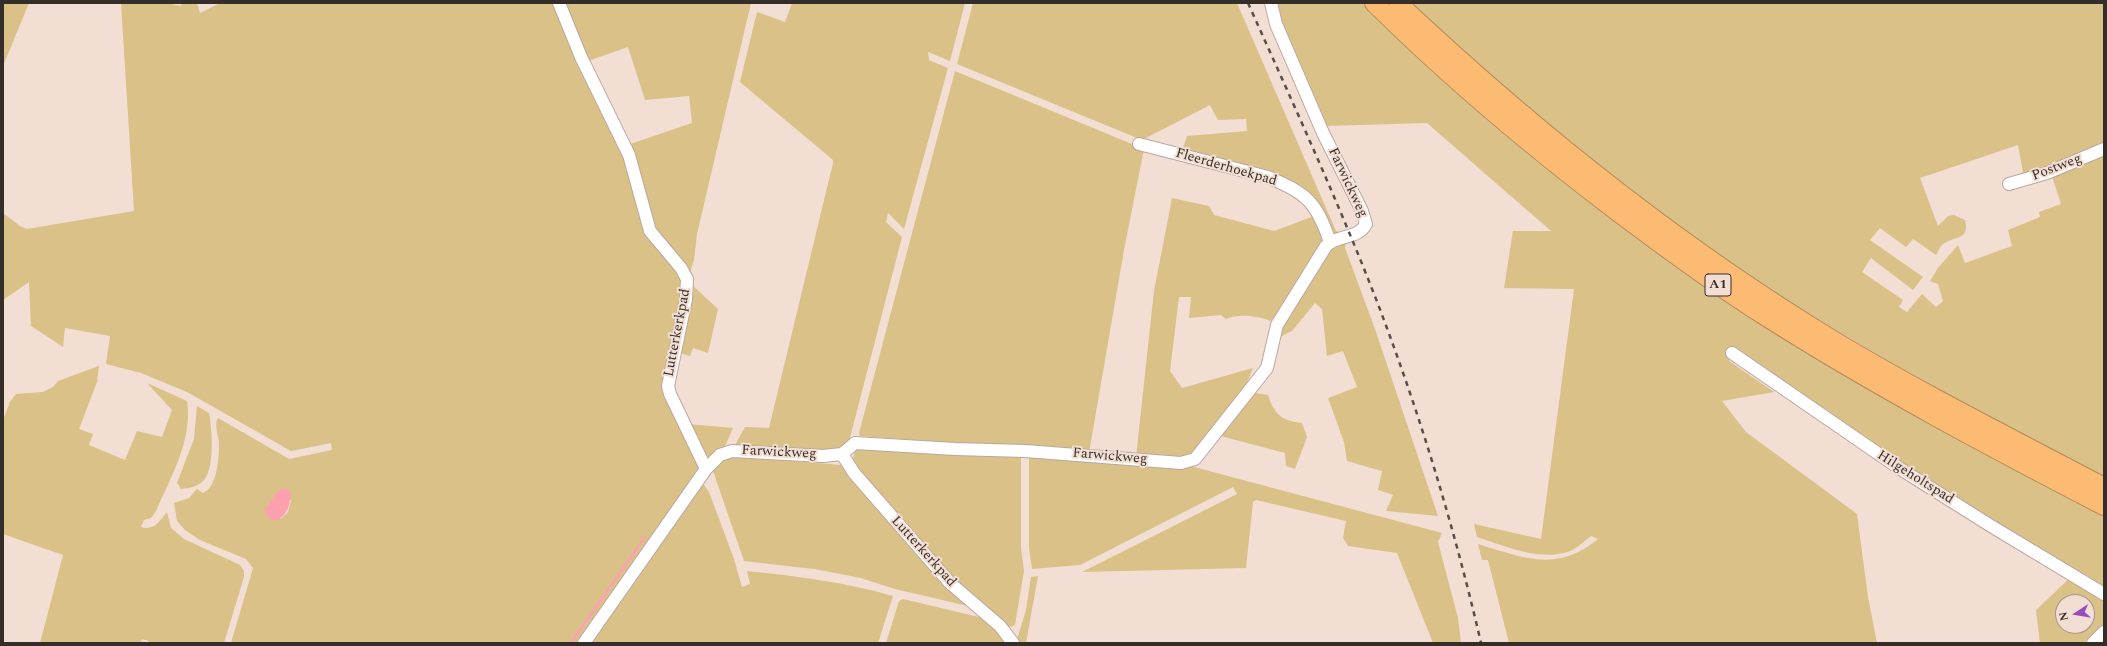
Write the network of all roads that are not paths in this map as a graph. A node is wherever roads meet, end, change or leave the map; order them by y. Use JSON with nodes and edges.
{"nodes":[{"id":1,"x":559,"y":3,"type":"edge"},
{"id":2,"x":1271,"y":3,"type":"edge"},
{"id":3,"x":1374,"y":3,"type":"edge"},
{"id":4,"x":1398,"y":3,"type":"edge"},
{"id":5,"x":1140,"y":144,"type":"dead end"},
{"id":6,"x":2104,"y":149,"type":"edge"},
{"id":7,"x":2009,"y":184,"type":"dead end"},
{"id":8,"x":1330,"y":242,"type":"junction"},
{"id":9,"x":1732,"y":353,"type":"dead end"},
{"id":10,"x":842,"y":454,"type":"junction"},
{"id":11,"x":706,"y":469,"type":"junction"},
{"id":12,"x":2104,"y":486,"type":"edge"},
{"id":13,"x":2104,"y":506,"type":"edge"},
{"id":14,"x":2104,"y":594,"type":"edge"},
{"id":15,"x":2104,"y":632,"type":"edge"},
{"id":16,"x":584,"y":643,"type":"edge"},
{"id":17,"x":1013,"y":643,"type":"edge"},
{"id":18,"x":2094,"y":643,"type":"edge"}],
"edges":[{"from":1,"to":11,"type":"street","name":"Lutterkerkpad"},
{"from":2,"to":8,"type":"street","name":"Farwickweg"},
{"from":3,"to":13,"type":"highway","number":"A1"},
{"from":4,"to":12,"type":"highway","number":"A1"},
{"from":5,"to":8,"type":"street","name":"Fleerderhoekpad"},
{"from":6,"to":7,"type":"street","name":"Postweg"},
{"from":8,"to":10,"type":"street","name":"Farwickweg"},
{"from":9,"to":14,"type":"street","name":"Hilgeholtspad"},
{"from":10,"to":11,"type":"street","name":"Farwickweg"},
{"from":10,"to":17,"type":"street","name":"Lutterkerkpad"},
{"from":11,"to":16,"type":"street","name":"Farwickweg"},
{"from":15,"to":18,"type":"street"}]}
